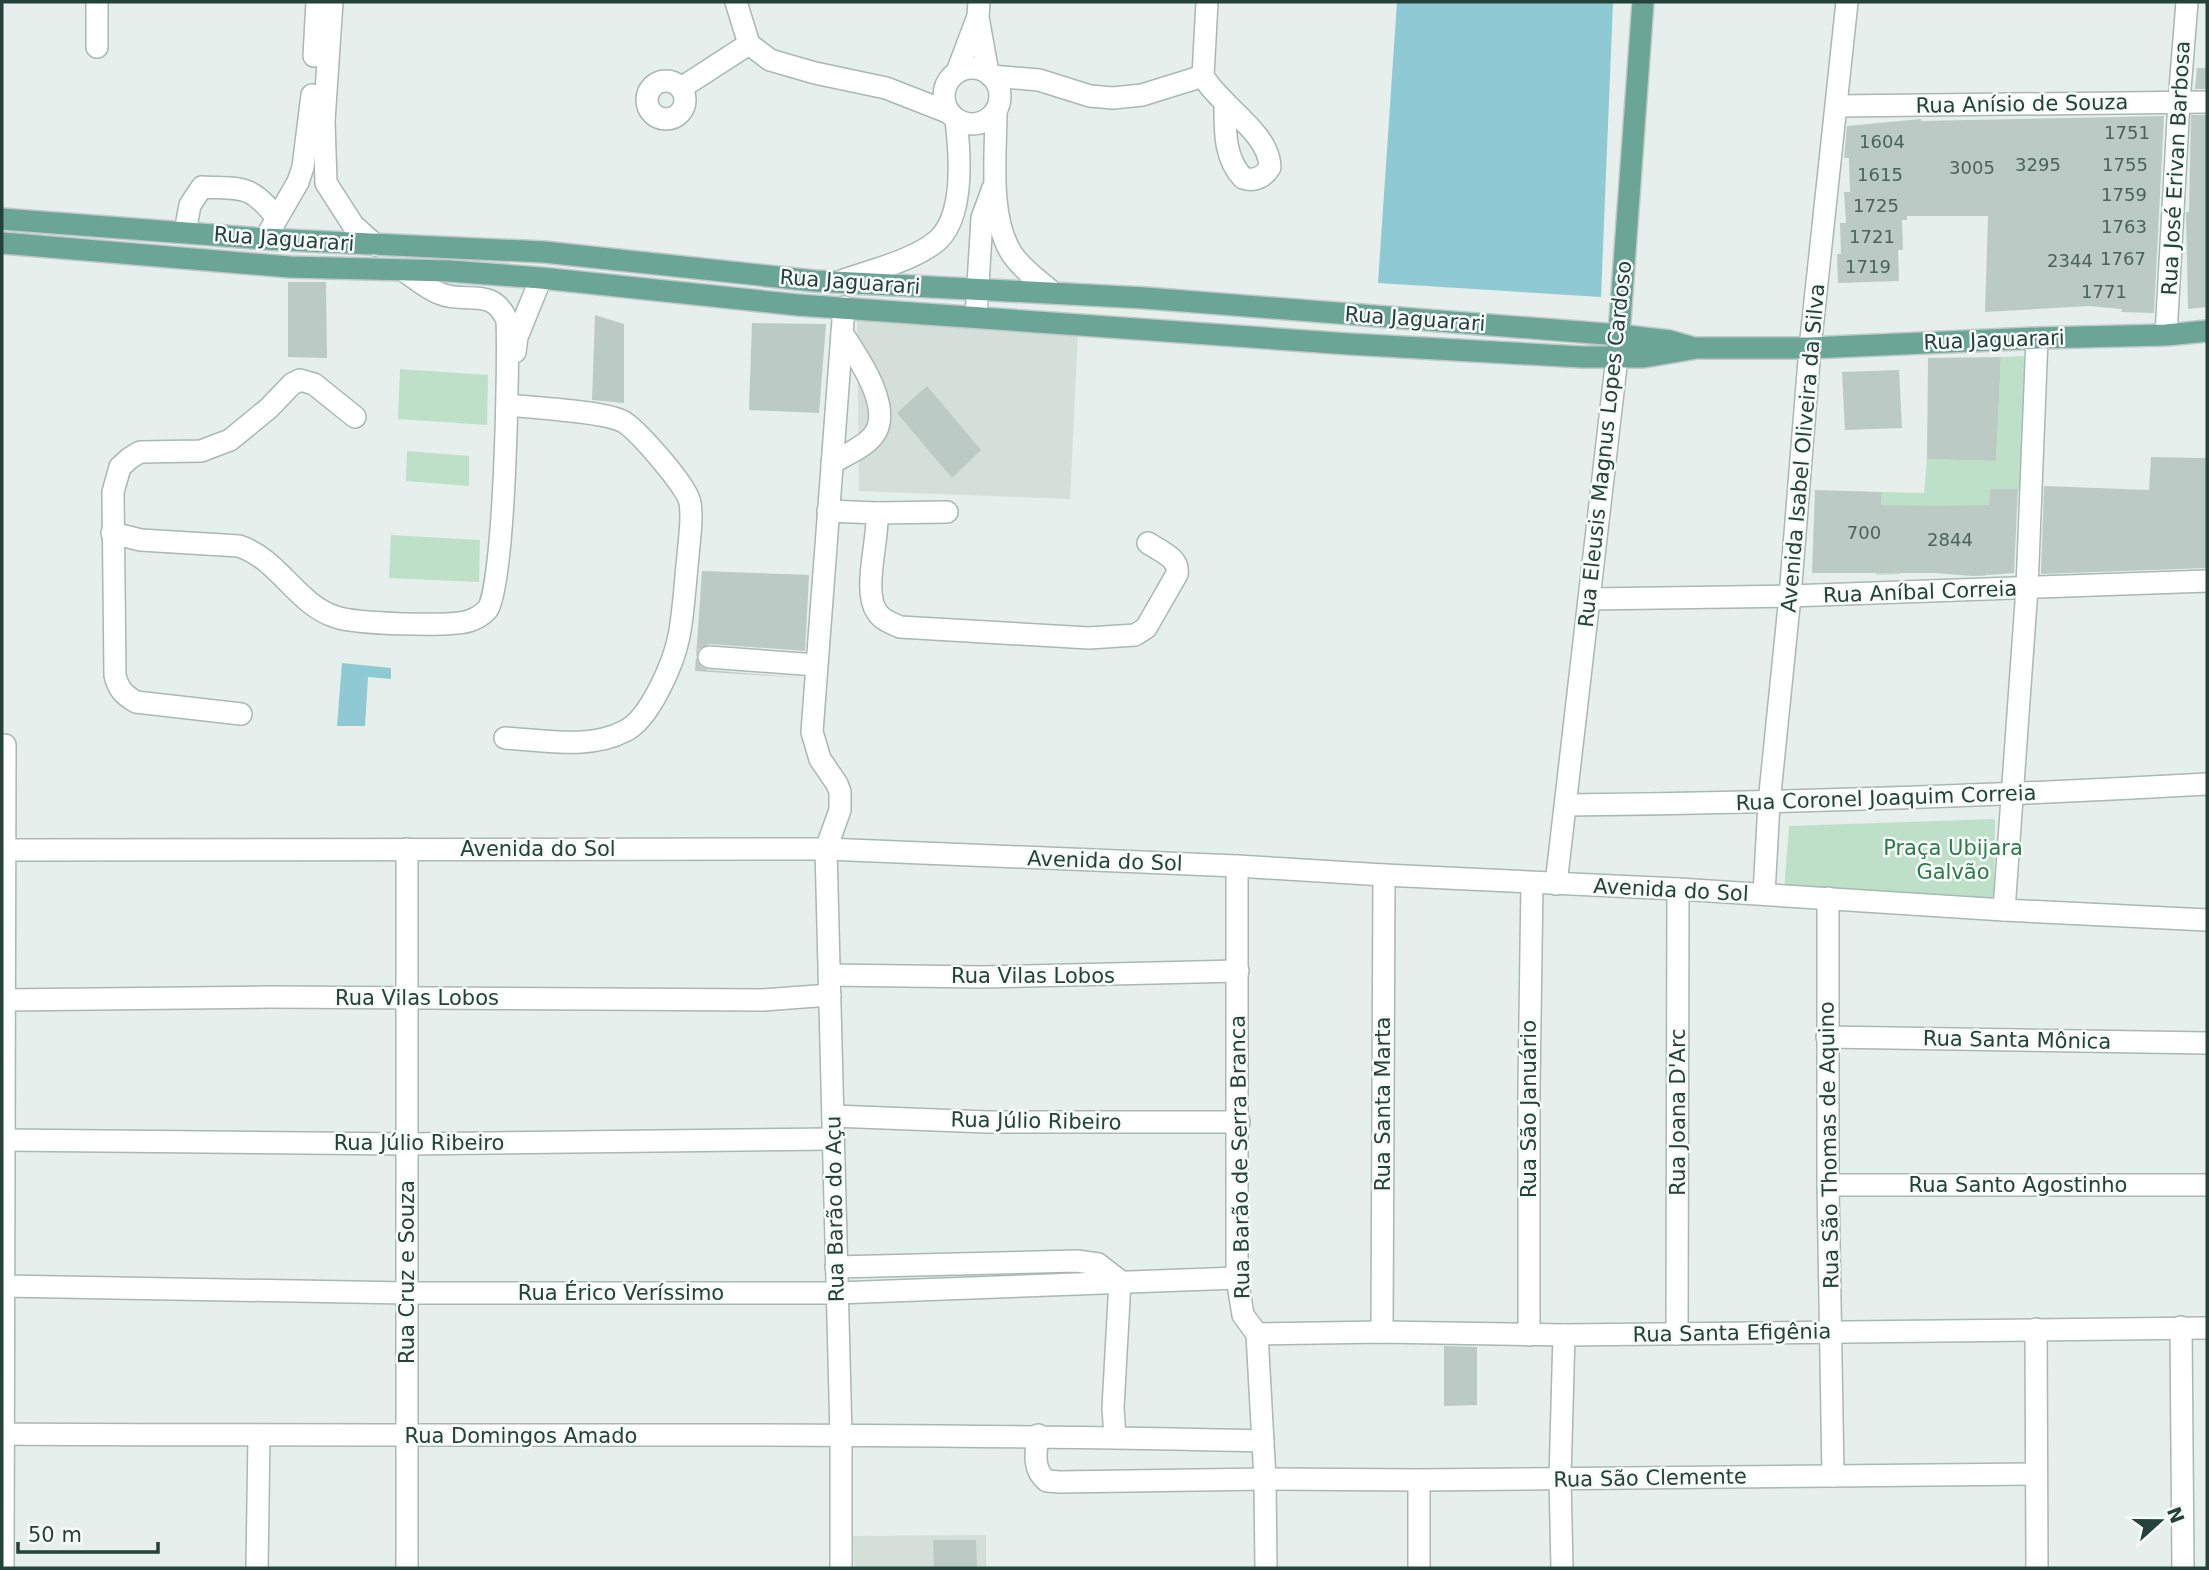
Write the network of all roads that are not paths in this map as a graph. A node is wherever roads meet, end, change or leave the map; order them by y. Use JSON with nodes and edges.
{"nodes":[{"id":1,"x":97,"y":2,"type":"edge"},
{"id":2,"x":317,"y":2,"type":"edge"},
{"id":3,"x":332,"y":2,"type":"edge"},
{"id":4,"x":736,"y":2,"type":"edge"},
{"id":5,"x":1207,"y":2,"type":"edge"},
{"id":6,"x":1643,"y":2,"type":"edge"},
{"id":7,"x":1847,"y":2,"type":"edge"},
{"id":8,"x":2187,"y":2,"type":"edge"},
{"id":9,"x":978,"y":9,"type":"edge"},
{"id":10,"x":749,"y":44,"type":"junction"},
{"id":11,"x":97,"y":47,"type":"dead end"},
{"id":12,"x":1203,"y":76,"type":"junction"},
{"id":13,"x":951,"y":80,"type":"junction"},
{"id":14,"x":681,"y":88,"type":"dead end"},
{"id":15,"x":994,"y":88,"type":"junction"},
{"id":16,"x":908,"y":98,"type":"junction"},
{"id":17,"x":2207,"y":102,"type":"edge"},
{"id":18,"x":2179,"y":103,"type":"junction"},
{"id":19,"x":1225,"y":104,"type":"dead end"},
{"id":20,"x":1837,"y":106,"type":"junction"},
{"id":21,"x":953,"y":117,"type":"junction"},
{"id":22,"x":298,"y":182,"type":"junction"},
{"id":23,"x":326,"y":183,"type":"junction"},
{"id":24,"x":996,"y":183,"type":"junction"},
{"id":25,"x":277,"y":218,"type":"junction"},
{"id":26,"x":2,"y":219,"type":"edge"},
{"id":27,"x":185,"y":232,"type":"junction"},
{"id":28,"x":265,"y":239,"type":"junction"},
{"id":29,"x":2,"y":243,"type":"edge"},
{"id":30,"x":375,"y":245,"type":"junction"},
{"id":31,"x":403,"y":270,"type":"junction"},
{"id":32,"x":541,"y":278,"type":"junction"},
{"id":33,"x":838,"y":282,"type":"junction"},
{"id":34,"x":979,"y":290,"type":"junction"},
{"id":35,"x":1052,"y":292,"type":"junction"},
{"id":36,"x":844,"y":307,"type":"junction"},
{"id":37,"x":976,"y":317,"type":"junction"},
{"id":38,"x":2207,"y":331,"type":"edge"},
{"id":39,"x":842,"y":333,"type":"junction"},
{"id":40,"x":1619,"y":335,"type":"junction"},
{"id":41,"x":2166,"y":335,"type":"junction"},
{"id":42,"x":513,"y":336,"type":"junction"},
{"id":43,"x":2037,"y":338,"type":"junction"},
{"id":44,"x":1697,"y":348,"type":"junction"},
{"id":45,"x":1810,"y":348,"type":"junction"},
{"id":46,"x":1617,"y":357,"type":"junction"},
{"id":47,"x":508,"y":405,"type":"junction"},
{"id":48,"x":355,"y":417,"type":"dead end"},
{"id":49,"x":832,"y":463,"type":"junction"},
{"id":50,"x":828,"y":511,"type":"junction"},
{"id":51,"x":947,"y":512,"type":"dead end"},
{"id":52,"x":877,"y":513,"type":"junction"},
{"id":53,"x":112,"y":533,"type":"junction"},
{"id":54,"x":1148,"y":543,"type":"dead end"},
{"id":55,"x":2207,"y":581,"type":"edge"},
{"id":56,"x":2027,"y":588,"type":"junction"},
{"id":57,"x":1790,"y":596,"type":"junction"},
{"id":58,"x":1590,"y":599,"type":"junction"},
{"id":59,"x":709,"y":657,"type":"dead end"},
{"id":60,"x":816,"y":665,"type":"junction"},
{"id":61,"x":241,"y":714,"type":"dead end"},
{"id":62,"x":505,"y":738,"type":"dead end"},
{"id":63,"x":5,"y":745,"type":"dead end"},
{"id":64,"x":2207,"y":784,"type":"edge"},
{"id":65,"x":2013,"y":795,"type":"junction"},
{"id":66,"x":1769,"y":803,"type":"junction"},
{"id":67,"x":1566,"y":805,"type":"junction"},
{"id":68,"x":407,"y":849,"type":"junction"},
{"id":69,"x":826,"y":849,"type":"junction"},
{"id":70,"x":3,"y":850,"type":"edge"},
{"id":71,"x":1237,"y":866,"type":"junction"},
{"id":72,"x":1384,"y":875,"type":"junction"},
{"id":73,"x":1532,"y":883,"type":"junction"},
{"id":74,"x":1556,"y":884,"type":"junction"},
{"id":75,"x":1678,"y":889,"type":"junction"},
{"id":76,"x":1764,"y":894,"type":"junction"},
{"id":77,"x":1828,"y":898,"type":"junction"},
{"id":78,"x":3,"y":907,"type":"edge"},
{"id":79,"x":2004,"y":910,"type":"junction"},
{"id":80,"x":2207,"y":920,"type":"edge"},
{"id":81,"x":1238,"y":971,"type":"junction"},
{"id":82,"x":829,"y":985,"type":"junction"},
{"id":83,"x":407,"y":999,"type":"junction"},
{"id":84,"x":4,"y":1000,"type":"junction"},
{"id":85,"x":1827,"y":1037,"type":"junction"},
{"id":86,"x":2207,"y":1043,"type":"edge"},
{"id":87,"x":3,"y":1050,"type":"edge"},
{"id":88,"x":833,"y":1116,"type":"junction"},
{"id":89,"x":1239,"y":1122,"type":"junction"},
{"id":90,"x":833,"y":1139,"type":"junction"},
{"id":91,"x":4,"y":1140,"type":"junction"},
{"id":92,"x":407,"y":1144,"type":"junction"},
{"id":93,"x":1828,"y":1185,"type":"junction"},
{"id":94,"x":2207,"y":1185,"type":"edge"},
{"id":95,"x":836,"y":1267,"type":"junction"},
{"id":96,"x":1237,"y":1278,"type":"junction"},
{"id":97,"x":1120,"y":1281,"type":"junction"},
{"id":98,"x":4,"y":1286,"type":"junction"},
{"id":99,"x":407,"y":1293,"type":"junction"},
{"id":100,"x":837,"y":1293,"type":"junction"},
{"id":101,"x":2181,"y":1328,"type":"junction"},
{"id":102,"x":2207,"y":1328,"type":"edge"},
{"id":103,"x":2036,"y":1329,"type":"junction"},
{"id":104,"x":1382,"y":1332,"type":"junction"},
{"id":105,"x":1831,"y":1332,"type":"junction"},
{"id":106,"x":1257,"y":1334,"type":"junction"},
{"id":107,"x":1677,"y":1334,"type":"junction"},
{"id":108,"x":1529,"y":1335,"type":"junction"},
{"id":109,"x":1564,"y":1335,"type":"junction"},
{"id":110,"x":4,"y":1434,"type":"edge"},
{"id":111,"x":407,"y":1435,"type":"junction"},
{"id":112,"x":1038,"y":1435,"type":"junction"},
{"id":113,"x":259,"y":1436,"type":"junction"},
{"id":114,"x":841,"y":1436,"type":"junction"},
{"id":115,"x":1115,"y":1437,"type":"junction"},
{"id":116,"x":1263,"y":1441,"type":"junction"},
{"id":117,"x":2035,"y":1474,"type":"junction"},
{"id":118,"x":1833,"y":1476,"type":"junction"},
{"id":119,"x":1560,"y":1478,"type":"junction"},
{"id":120,"x":1265,"y":1479,"type":"junction"},
{"id":121,"x":1419,"y":1480,"type":"junction"},
{"id":122,"x":3,"y":1487,"type":"edge"},
{"id":123,"x":3,"y":1568,"type":"edge"},
{"id":124,"x":257,"y":1568,"type":"edge"},
{"id":125,"x":407,"y":1568,"type":"edge"},
{"id":126,"x":841,"y":1568,"type":"edge"},
{"id":127,"x":1266,"y":1568,"type":"edge"},
{"id":128,"x":1419,"y":1568,"type":"edge"},
{"id":129,"x":1562,"y":1568,"type":"edge"},
{"id":130,"x":2037,"y":1568,"type":"edge"},
{"id":131,"x":2183,"y":1568,"type":"edge"}],
"edges":[{"from":1,"to":11,"type":"street"},
{"from":2,"to":22,"type":"street"},
{"from":3,"to":23,"type":"street"},
{"from":4,"to":10,"type":"street"},
{"from":5,"to":12,"type":"street"},
{"from":6,"to":40,"type":"main road","name":"Rua Eleusis Magnus Lopes Cardoso"},
{"from":7,"to":20,"type":"street","name":"Avenida Isabel Oliveira da Silva"},
{"from":8,"to":18,"type":"street","name":"Rua José Erivan Barbosa"},
{"from":9,"to":13,"type":"street"},
{"from":9,"to":15,"type":"street"},
{"from":10,"to":14,"type":"street"},
{"from":10,"to":16,"type":"street"},
{"from":12,"to":15,"type":"street"},
{"from":12,"to":19,"type":"street"},
{"from":13,"to":15,"type":"street"},
{"from":13,"to":16,"type":"street"},
{"from":13,"to":21,"type":"street"},
{"from":15,"to":21,"type":"street"},
{"from":15,"to":24,"type":"street"},
{"from":16,"to":21,"type":"street"},
{"from":17,"to":18,"type":"street","name":"Rua Anísio de Souza"},
{"from":18,"to":20,"type":"street","name":"Rua Anísio de Souza"},
{"from":18,"to":41,"type":"street","name":"Rua José Erivan Barbosa"},
{"from":20,"to":45,"type":"street","name":"Avenida Isabel Oliveira da Silva"},
{"from":21,"to":33,"type":"street"},
{"from":22,"to":23,"type":"street"},
{"from":22,"to":25,"type":"street"},
{"from":23,"to":30,"type":"street"},
{"from":24,"to":34,"type":"street"},
{"from":24,"to":35,"type":"street"},
{"from":25,"to":27,"type":"street"},
{"from":25,"to":28,"type":"street"},
{"from":26,"to":27,"type":"main road","name":"Rua Jaguarari"},
{"from":27,"to":28,"type":"main road","name":"Rua Jaguarari"},
{"from":28,"to":30,"type":"main road","name":"Rua Jaguarari"},
{"from":29,"to":31,"type":"main road","name":"Rua Jaguarari"},
{"from":30,"to":33,"type":"main road","name":"Rua Jaguarari"},
{"from":31,"to":32,"type":"main road","name":"Rua Jaguarari"},
{"from":31,"to":42,"type":"street"},
{"from":32,"to":36,"type":"main road","name":"Rua Jaguarari"},
{"from":32,"to":42,"type":"street"},
{"from":33,"to":34,"type":"main road","name":"Rua Jaguarari"},
{"from":34,"to":35,"type":"main road","name":"Rua Jaguarari"},
{"from":34,"to":37,"type":"street"},
{"from":35,"to":40,"type":"main road","name":"Rua Jaguarari"},
{"from":36,"to":37,"type":"main road","name":"Rua Jaguarari"},
{"from":36,"to":39,"type":"street"},
{"from":37,"to":46,"type":"main road","name":"Rua Jaguarari"},
{"from":38,"to":41,"type":"main road","name":"Rua Jaguarari"},
{"from":39,"to":49,"type":"street"},
{"from":39,"to":49,"type":"street"},
{"from":40,"to":44,"type":"main road","name":"Rua Jaguarari"},
{"from":40,"to":46,"type":"main road","name":"Rua Eleusis Magnus Lopes Cardoso"},
{"from":41,"to":43,"type":"main road","name":"Rua Jaguarari"},
{"from":42,"to":47,"type":"street"},
{"from":43,"to":45,"type":"main road","name":"Rua Jaguarari"},
{"from":43,"to":56,"type":"street"},
{"from":44,"to":45,"type":"main road","name":"Rua Jaguarari"},
{"from":44,"to":46,"type":"main road","name":"Rua Jaguarari"},
{"from":45,"to":57,"type":"street","name":"Avenida Isabel Oliveira da Silva"},
{"from":46,"to":58,"type":"street","name":"Rua Eleusis Magnus Lopes Cardoso"},
{"from":47,"to":53,"type":"street"},
{"from":47,"to":62,"type":"street"},
{"from":48,"to":53,"type":"street"},
{"from":49,"to":50,"type":"street"},
{"from":50,"to":52,"type":"street"},
{"from":50,"to":60,"type":"street"},
{"from":51,"to":52,"type":"street"},
{"from":52,"to":54,"type":"street"},
{"from":53,"to":61,"type":"street"},
{"from":55,"to":56,"type":"street","name":"Rua Aníbal Correia"},
{"from":56,"to":57,"type":"street","name":"Rua Aníbal Correia"},
{"from":56,"to":65,"type":"street"},
{"from":57,"to":58,"type":"street","name":"Rua Aníbal Correia"},
{"from":57,"to":66,"type":"street","name":"Avenida Isabel Oliveira da Silva"},
{"from":58,"to":67,"type":"street","name":"Rua Eleusis Magnus Lopes Cardoso"},
{"from":59,"to":60,"type":"street"},
{"from":60,"to":69,"type":"street"},
{"from":63,"to":70,"type":"street"},
{"from":64,"to":65,"type":"street","name":"Rua Coronel Joaquim Correia"},
{"from":65,"to":66,"type":"street","name":"Rua Coronel Joaquim Correia"},
{"from":65,"to":79,"type":"street"},
{"from":66,"to":67,"type":"street","name":"Rua Coronel Joaquim Correia"},
{"from":66,"to":76,"type":"street","name":"Avenida Isabel Oliveira da Silva"},
{"from":67,"to":74,"type":"street","name":"Rua Eleusis Magnus Lopes Cardoso"},
{"from":68,"to":69,"type":"street","name":"Avenida do Sol"},
{"from":68,"to":70,"type":"street","name":"Avenida do Sol"},
{"from":68,"to":83,"type":"street","name":"Rua Cruz e Souza"},
{"from":69,"to":71,"type":"street","name":"Avenida do Sol"},
{"from":69,"to":82,"type":"street","name":"Rua Barão do Açu"},
{"from":70,"to":78,"type":"street"},
{"from":71,"to":72,"type":"street","name":"Avenida do Sol"},
{"from":71,"to":81,"type":"street","name":"Rua Barão de Serra Branca"},
{"from":72,"to":73,"type":"street","name":"Avenida do Sol"},
{"from":72,"to":104,"type":"street","name":"Rua Santa Marta"},
{"from":73,"to":74,"type":"street","name":"Avenida do Sol"},
{"from":73,"to":108,"type":"street","name":"Rua São Januário"},
{"from":74,"to":75,"type":"street","name":"Avenida do Sol"},
{"from":75,"to":76,"type":"street","name":"Avenida do Sol"},
{"from":75,"to":107,"type":"street","name":"Rua Joana D'Arc"},
{"from":76,"to":77,"type":"street","name":"Avenida do Sol"},
{"from":77,"to":79,"type":"street","name":"Avenida do Sol"},
{"from":77,"to":85,"type":"street","name":"Rua São Thomas de Aquino"},
{"from":78,"to":84,"type":"street"},
{"from":79,"to":80,"type":"street","name":"Avenida do Sol"},
{"from":81,"to":82,"type":"street","name":"Rua Vilas Lobos"},
{"from":81,"to":89,"type":"street","name":"Rua Barão de Serra Branca"},
{"from":82,"to":83,"type":"street","name":"Rua Vilas Lobos"},
{"from":82,"to":88,"type":"street","name":"Rua Barão do Açu"},
{"from":83,"to":84,"type":"street","name":"Rua Vilas Lobos"},
{"from":83,"to":92,"type":"street","name":"Rua Cruz e Souza"},
{"from":84,"to":87,"type":"street"},
{"from":85,"to":86,"type":"street","name":"Rua Santa Mônica"},
{"from":85,"to":93,"type":"street","name":"Rua São Thomas de Aquino"},
{"from":87,"to":91,"type":"street"},
{"from":88,"to":89,"type":"street","name":"Rua Júlio Ribeiro"},
{"from":88,"to":90,"type":"street","name":"Rua Barão do Açu"},
{"from":89,"to":96,"type":"street","name":"Rua Barão de Serra Branca"},
{"from":90,"to":92,"type":"street","name":"Rua Júlio Ribeiro"},
{"from":90,"to":95,"type":"street","name":"Rua Barão do Açu"},
{"from":91,"to":92,"type":"street","name":"Rua Júlio Ribeiro"},
{"from":91,"to":98,"type":"street"},
{"from":92,"to":99,"type":"street","name":"Rua Cruz e Souza"},
{"from":93,"to":94,"type":"street","name":"Rua Santo Agostinho"},
{"from":93,"to":105,"type":"street","name":"Rua São Thomas de Aquino"},
{"from":95,"to":97,"type":"street"},
{"from":95,"to":100,"type":"street","name":"Rua Barão do Açu"},
{"from":96,"to":97,"type":"street","name":"Rua Érico Veríssimo"},
{"from":96,"to":106,"type":"street","name":"Rua Barão de Serra Branca"},
{"from":97,"to":100,"type":"street","name":"Rua Érico Veríssimo"},
{"from":97,"to":115,"type":"street"},
{"from":98,"to":99,"type":"street","name":"Rua Érico Veríssimo"},
{"from":98,"to":110,"type":"street"},
{"from":99,"to":100,"type":"street","name":"Rua Érico Veríssimo"},
{"from":99,"to":111,"type":"street","name":"Rua Cruz e Souza"},
{"from":100,"to":114,"type":"street","name":"Rua Barão do Açu"},
{"from":101,"to":102,"type":"street","name":"Rua Santa Efigênia"},
{"from":101,"to":103,"type":"street","name":"Rua Santa Efigênia"},
{"from":101,"to":131,"type":"street"},
{"from":103,"to":105,"type":"street","name":"Rua Santa Efigênia"},
{"from":103,"to":117,"type":"street"},
{"from":104,"to":106,"type":"street","name":"Rua Santa Efigênia"},
{"from":104,"to":108,"type":"street","name":"Rua Santa Efigênia"},
{"from":105,"to":107,"type":"street","name":"Rua Santa Efigênia"},
{"from":105,"to":118,"type":"street","name":"Rua São Thomas de Aquino"},
{"from":106,"to":116,"type":"street","name":"Rua Barão de Serra Branca"},
{"from":107,"to":109,"type":"street","name":"Rua Santa Efigênia"},
{"from":108,"to":109,"type":"street","name":"Rua Santa Efigênia"},
{"from":109,"to":119,"type":"street"},
{"from":110,"to":113,"type":"street","name":"Rua Domingos Amado"},
{"from":110,"to":122,"type":"street"},
{"from":111,"to":113,"type":"street","name":"Rua Domingos Amado"},
{"from":111,"to":114,"type":"street","name":"Rua Domingos Amado"},
{"from":111,"to":125,"type":"street","name":"Rua Cruz e Souza"},
{"from":112,"to":114,"type":"street","name":"Rua Domingos Amado"},
{"from":112,"to":115,"type":"street","name":"Rua Domingos Amado"},
{"from":112,"to":120,"type":"street"},
{"from":113,"to":124,"type":"street"},
{"from":114,"to":126,"type":"street","name":"Rua Barão do Açu"},
{"from":115,"to":116,"type":"street","name":"Rua Domingos Amado"},
{"from":116,"to":120,"type":"street","name":"Rua Barão de Serra Branca"},
{"from":117,"to":118,"type":"street","name":"Rua São Clemente"},
{"from":117,"to":130,"type":"street"},
{"from":118,"to":119,"type":"street","name":"Rua São Clemente"},
{"from":119,"to":121,"type":"street","name":"Rua São Clemente"},
{"from":119,"to":129,"type":"street"},
{"from":120,"to":121,"type":"street","name":"Rua São Clemente"},
{"from":120,"to":127,"type":"street","name":"Rua Barão de Serra Branca"},
{"from":121,"to":128,"type":"street"},
{"from":122,"to":123,"type":"street"}]}
